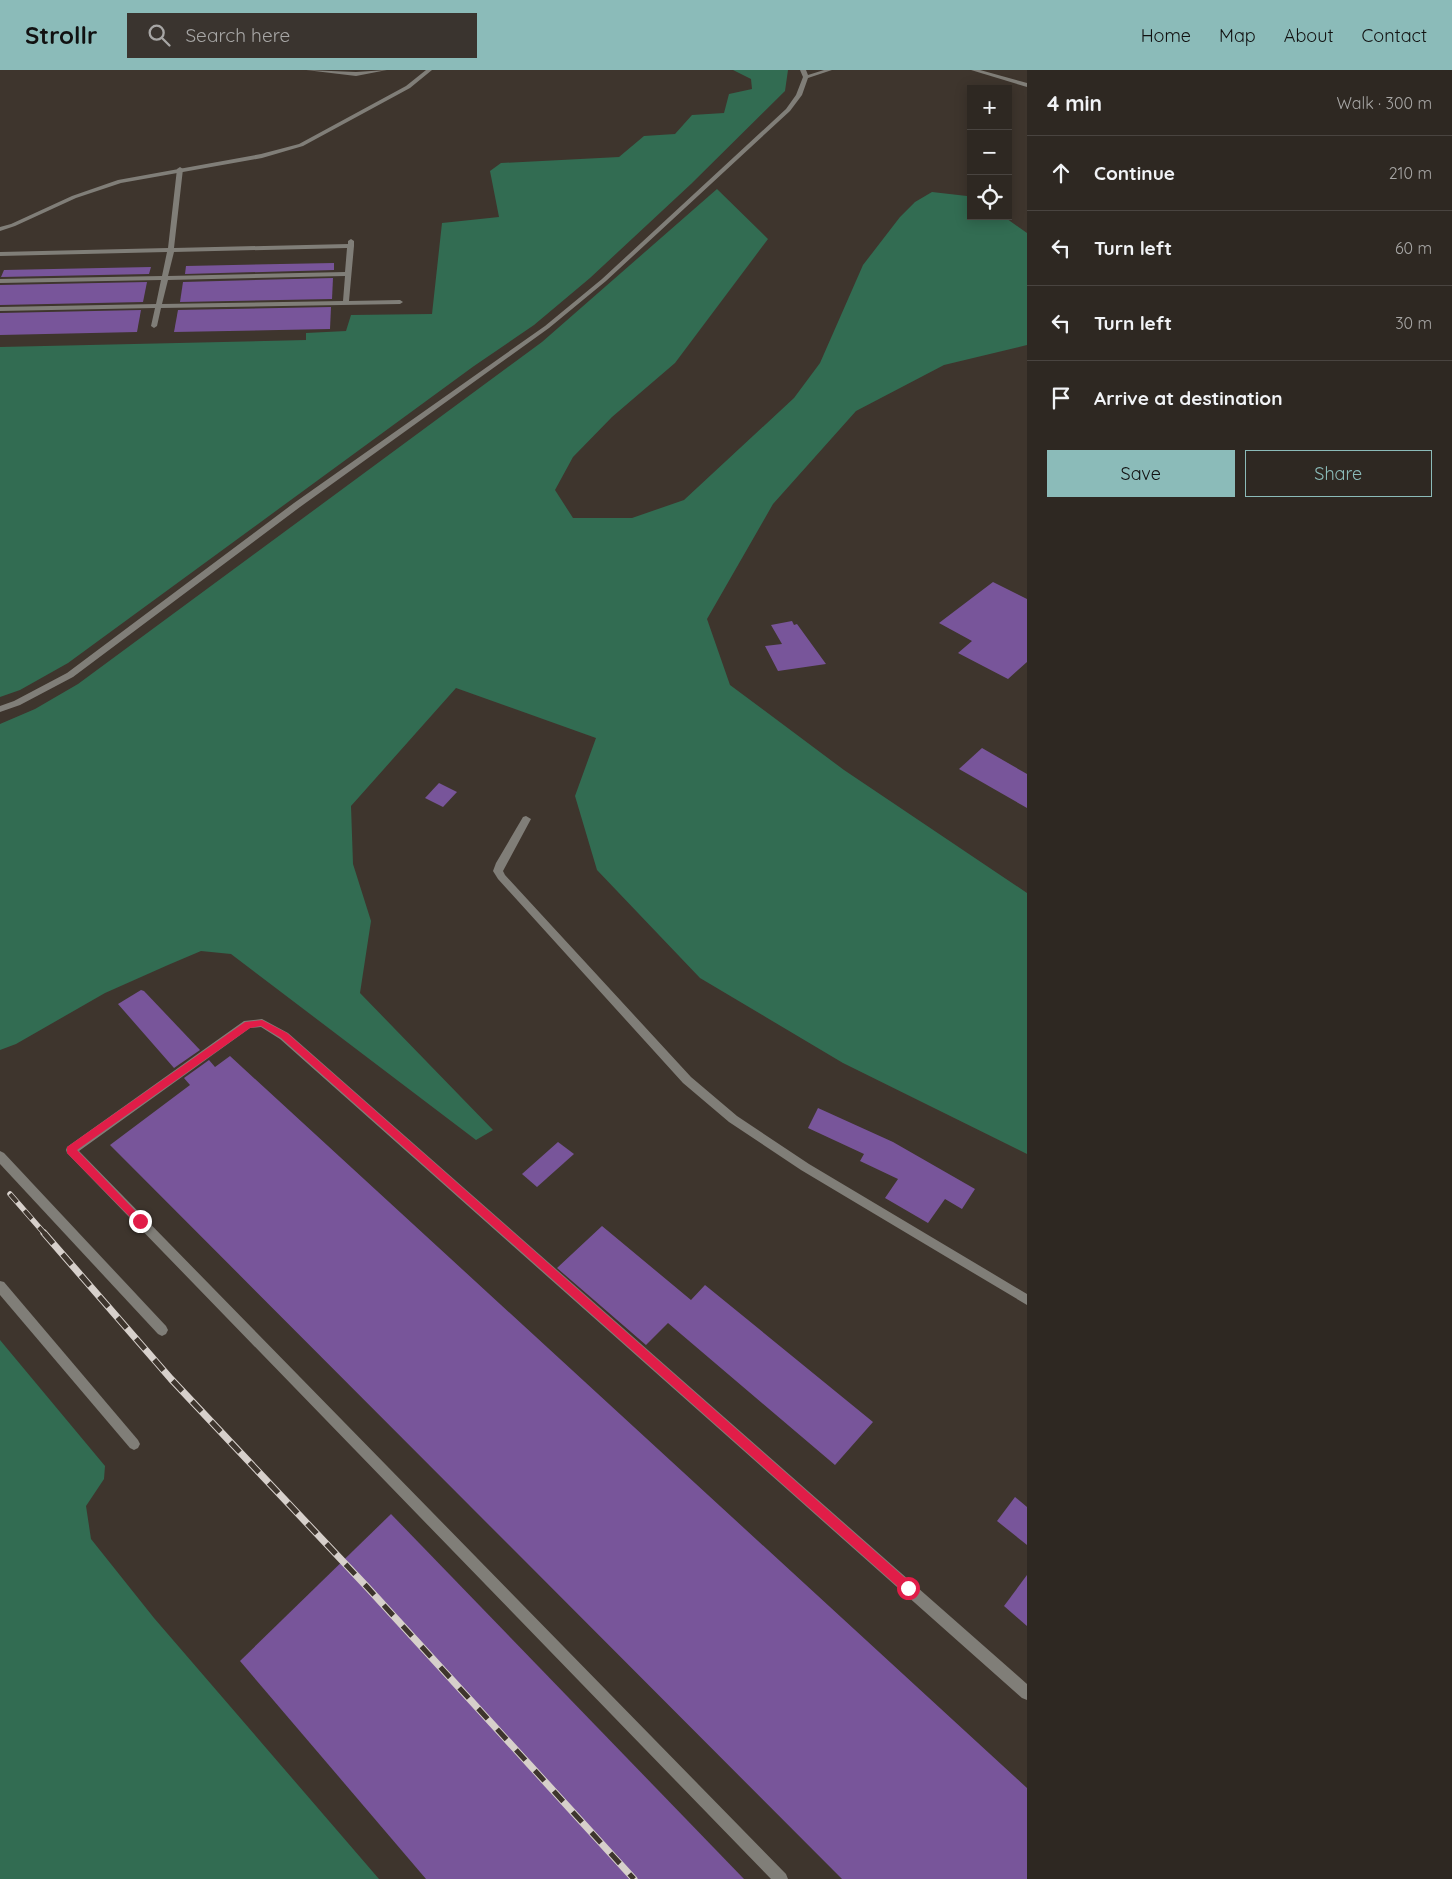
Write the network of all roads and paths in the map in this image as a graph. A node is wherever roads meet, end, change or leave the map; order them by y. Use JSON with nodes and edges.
{"nodes":[{"id":1,"x":309,"y":70,"type":"edge"},
{"id":2,"x":384,"y":70,"type":"edge"},
{"id":3,"x":429,"y":70,"type":"edge"},
{"id":4,"x":829,"y":70,"type":"edge"},
{"id":5,"x":974,"y":70,"type":"edge"},
{"id":6,"x":805,"y":73,"type":"edge"},
{"id":7,"x":1027,"y":85,"type":"edge"},
{"id":8,"x":180,"y":169,"type":"junction"},
{"id":9,"x":0,"y":229,"type":"edge"},
{"id":10,"x":172,"y":250,"type":"junction"},
{"id":11,"x":0,"y":254,"type":"edge"},
{"id":12,"x":348,"y":274,"type":"junction"},
{"id":13,"x":165,"y":277,"type":"junction"},
{"id":14,"x":0,"y":282,"type":"edge"},
{"id":15,"x":346,"y":302,"type":"junction"},
{"id":16,"x":400,"y":302,"type":"dead end"},
{"id":17,"x":159,"y":306,"type":"junction"},
{"id":18,"x":0,"y":309,"type":"edge"},
{"id":19,"x":154,"y":326,"type":"dead end"},
{"id":20,"x":0,"y":709,"type":"edge"},
{"id":21,"x":526,"y":819,"type":"dead end"},
{"id":22,"x":0,"y":1156,"type":"edge"},
{"id":23,"x":0,"y":1286,"type":"edge"},
{"id":24,"x":1027,"y":1300,"type":"edge"},
{"id":25,"x":162,"y":1330,"type":"dead end"},
{"id":26,"x":134,"y":1444,"type":"dead end"},
{"id":27,"x":1027,"y":1693,"type":"edge"},
{"id":28,"x":781,"y":1879,"type":"edge"}],
"edges":[{"from":1,"to":2,"type":"street"},
{"from":3,"to":8,"type":"street"},
{"from":4,"to":6,"type":"street"},
{"from":5,"to":7,"type":"street"},
{"from":6,"to":20,"type":"street"},
{"from":8,"to":9,"type":"street"},
{"from":8,"to":10,"type":"street"},
{"from":10,"to":11,"type":"street"},
{"from":10,"to":12,"type":"street"},
{"from":10,"to":13,"type":"street"},
{"from":12,"to":13,"type":"street"},
{"from":12,"to":15,"type":"street"},
{"from":13,"to":14,"type":"street"},
{"from":13,"to":17,"type":"street"},
{"from":15,"to":16,"type":"street"},
{"from":15,"to":17,"type":"street"},
{"from":17,"to":18,"type":"street"},
{"from":17,"to":19,"type":"street"},
{"from":21,"to":24,"type":"street"},
{"from":22,"to":25,"type":"street"},
{"from":23,"to":26,"type":"street"},
{"from":27,"to":28,"type":"street"}]}
